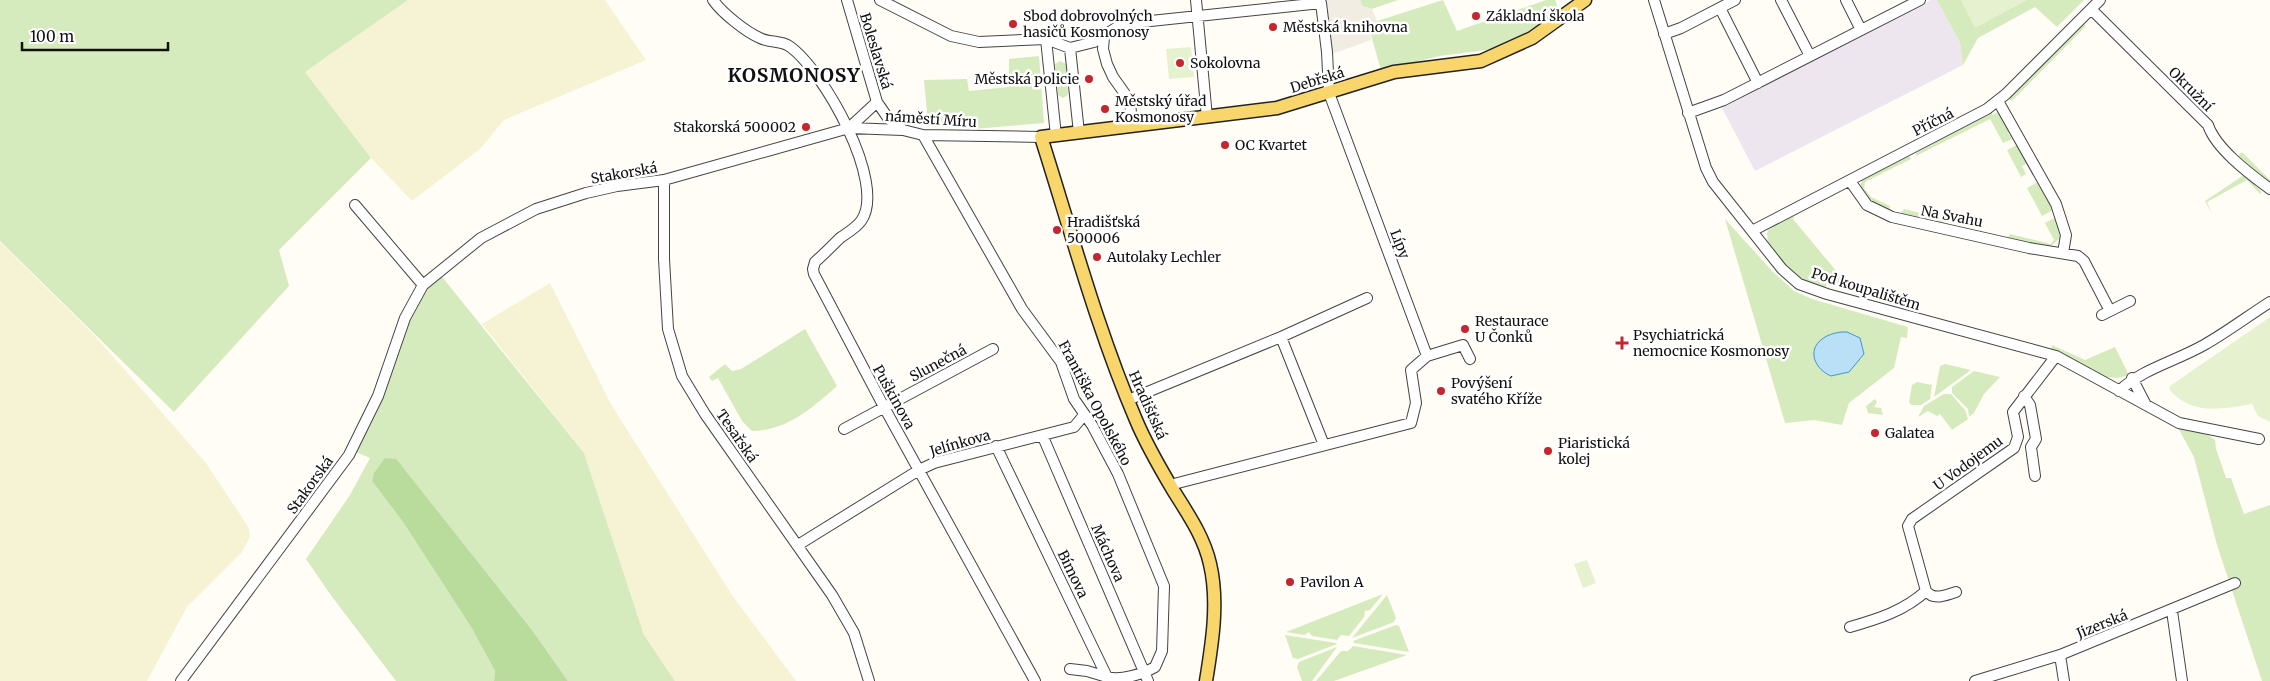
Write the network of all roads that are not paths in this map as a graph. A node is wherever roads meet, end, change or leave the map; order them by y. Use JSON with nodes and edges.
{"nodes":[{"id":1,"x":713,"y":0,"type":"edge"},
{"id":2,"x":847,"y":0,"type":"edge"},
{"id":3,"x":880,"y":0,"type":"edge"},
{"id":4,"x":1196,"y":0,"type":"edge"},
{"id":5,"x":1585,"y":0,"type":"edge"},
{"id":6,"x":1654,"y":0,"type":"edge"},
{"id":7,"x":1735,"y":0,"type":"edge"},
{"id":8,"x":1782,"y":0,"type":"edge"},
{"id":9,"x":1846,"y":0,"type":"edge"},
{"id":10,"x":1920,"y":0,"type":"edge"},
{"id":11,"x":2100,"y":0,"type":"edge"},
{"id":12,"x":1720,"y":8,"type":"junction"},
{"id":13,"x":2091,"y":9,"type":"junction"},
{"id":14,"x":1198,"y":15,"type":"junction"},
{"id":15,"x":1861,"y":30,"type":"junction"},
{"id":16,"x":1664,"y":34,"type":"junction"},
{"id":17,"x":1104,"y":37,"type":"junction"},
{"id":18,"x":1046,"y":39,"type":"junction"},
{"id":19,"x":1070,"y":48,"type":"junction"},
{"id":20,"x":1810,"y":56,"type":"junction"},
{"id":21,"x":1758,"y":82,"type":"junction"},
{"id":22,"x":1329,"y":93,"type":"junction"},
{"id":23,"x":1998,"y":101,"type":"junction"},
{"id":24,"x":877,"y":102,"type":"junction"},
{"id":25,"x":1688,"y":113,"type":"junction"},
{"id":26,"x":1207,"y":117,"type":"junction"},
{"id":27,"x":1132,"y":126,"type":"junction"},
{"id":28,"x":849,"y":128,"type":"junction"},
{"id":29,"x":903,"y":130,"type":"junction"},
{"id":30,"x":1079,"y":133,"type":"junction"},
{"id":31,"x":923,"y":135,"type":"junction"},
{"id":32,"x":1056,"y":136,"type":"junction"},
{"id":33,"x":1041,"y":137,"type":"junction"},
{"id":34,"x":664,"y":180,"type":"junction"},
{"id":35,"x":1850,"y":181,"type":"junction"},
{"id":36,"x":2270,"y":189,"type":"edge"},
{"id":37,"x":355,"y":205,"type":"dead end"},
{"id":38,"x":1752,"y":231,"type":"junction"},
{"id":39,"x":2063,"y":253,"type":"junction"},
{"id":40,"x":423,"y":285,"type":"junction"},
{"id":41,"x":1367,"y":298,"type":"dead end"},
{"id":42,"x":2130,"y":301,"type":"dead end"},
{"id":43,"x":2270,"y":302,"type":"edge"},
{"id":44,"x":1281,"y":336,"type":"junction"},
{"id":45,"x":993,"y":349,"type":"dead end"},
{"id":46,"x":1427,"y":356,"type":"junction"},
{"id":47,"x":2056,"y":356,"type":"junction"},
{"id":48,"x":1470,"y":359,"type":"dead end"},
{"id":49,"x":2132,"y":378,"type":"junction"},
{"id":50,"x":2119,"y":391,"type":"junction"},
{"id":51,"x":2024,"y":396,"type":"junction"},
{"id":52,"x":1128,"y":400,"type":"junction"},
{"id":53,"x":2146,"y":406,"type":"junction"},
{"id":54,"x":884,"y":407,"type":"junction"},
{"id":55,"x":1084,"y":415,"type":"junction"},
{"id":56,"x":844,"y":429,"type":"dead end"},
{"id":57,"x":1043,"y":437,"type":"junction"},
{"id":58,"x":2259,"y":439,"type":"dead end"},
{"id":59,"x":1324,"y":445,"type":"junction"},
{"id":60,"x":996,"y":446,"type":"junction"},
{"id":61,"x":919,"y":470,"type":"junction"},
{"id":62,"x":2035,"y":476,"type":"dead end"},
{"id":63,"x":1170,"y":485,"type":"junction"},
{"id":64,"x":798,"y":545,"type":"junction"},
{"id":65,"x":2236,"y":583,"type":"dead end"},
{"id":66,"x":1926,"y":591,"type":"junction"},
{"id":67,"x":1956,"y":592,"type":"dead end"},
{"id":68,"x":2172,"y":611,"type":"junction"},
{"id":69,"x":1850,"y":627,"type":"dead end"},
{"id":70,"x":2060,"y":655,"type":"junction"},
{"id":71,"x":1070,"y":669,"type":"dead end"},
{"id":72,"x":1107,"y":677,"type":"junction"},
{"id":73,"x":1147,"y":677,"type":"edge"},
{"id":74,"x":181,"y":681,"type":"edge"},
{"id":75,"x":870,"y":681,"type":"edge"},
{"id":76,"x":1035,"y":681,"type":"edge"},
{"id":77,"x":1206,"y":681,"type":"edge"},
{"id":78,"x":1975,"y":681,"type":"edge"},
{"id":79,"x":2064,"y":681,"type":"edge"},
{"id":80,"x":2182,"y":681,"type":"edge"}],
"edges":[{"from":1,"to":28,"type":"street"},
{"from":2,"to":24,"type":"street","name":"Boleslavská"},
{"from":3,"to":18,"type":"street"},
{"from":4,"to":14,"type":"street"},
{"from":5,"to":22,"type":"main road","name":"Debřská"},
{"from":6,"to":16,"type":"street","name":"Pod koupalištěm"},
{"from":7,"to":12,"type":"street"},
{"from":8,"to":20,"type":"street"},
{"from":9,"to":15,"type":"street"},
{"from":10,"to":15,"type":"street"},
{"from":11,"to":13,"type":"street","name":"Příčná"},
{"from":12,"to":16,"type":"street"},
{"from":12,"to":21,"type":"street"},
{"from":13,"to":23,"type":"street","name":"Příčná"},
{"from":13,"to":36,"type":"street","name":"Okružní"},
{"from":14,"to":17,"type":"street"},
{"from":14,"to":22,"type":"street","name":"Lípy"},
{"from":14,"to":26,"type":"street"},
{"from":15,"to":20,"type":"street"},
{"from":16,"to":25,"type":"street","name":"Pod koupalištěm"},
{"from":17,"to":19,"type":"street"},
{"from":17,"to":27,"type":"street"},
{"from":18,"to":19,"type":"street"},
{"from":18,"to":32,"type":"street"},
{"from":19,"to":30,"type":"street"},
{"from":20,"to":21,"type":"street"},
{"from":21,"to":25,"type":"street"},
{"from":22,"to":26,"type":"main road","name":"Debřská"},
{"from":22,"to":46,"type":"street","name":"Lípy"},
{"from":23,"to":35,"type":"street","name":"Příčná"},
{"from":23,"to":39,"type":"street"},
{"from":24,"to":28,"type":"street"},
{"from":24,"to":29,"type":"street","name":"Boleslavská"},
{"from":25,"to":38,"type":"street","name":"Pod koupalištěm"},
{"from":26,"to":27,"type":"main road","name":"Debřská"},
{"from":27,"to":30,"type":"main road","name":"Debřská"},
{"from":28,"to":29,"type":"street","name":"náměstí Míru"},
{"from":28,"to":34,"type":"street","name":"Stakorská"},
{"from":28,"to":54,"type":"street","name":"Puškinova"},
{"from":29,"to":31,"type":"street","name":"náměstí Míru"},
{"from":30,"to":32,"type":"main road","name":"Debřská"},
{"from":31,"to":33,"type":"street","name":"náměstí Míru"},
{"from":31,"to":55,"type":"street","name":"Františka Opolského"},
{"from":32,"to":33,"type":"main road","name":"Debřská"},
{"from":33,"to":52,"type":"main road","name":"Hradišťská"},
{"from":34,"to":40,"type":"street","name":"Stakorská"},
{"from":34,"to":64,"type":"street","name":"Tesařská"},
{"from":35,"to":38,"type":"street","name":"Příčná"},
{"from":35,"to":39,"type":"street","name":"Na Svahu"},
{"from":37,"to":40,"type":"street"},
{"from":38,"to":47,"type":"street","name":"Pod koupalištěm"},
{"from":39,"to":42,"type":"street","name":"Na Svahu"},
{"from":40,"to":74,"type":"street","name":"Stakorská"},
{"from":41,"to":44,"type":"street"},
{"from":43,"to":49,"type":"street"},
{"from":44,"to":52,"type":"street"},
{"from":44,"to":59,"type":"street"},
{"from":45,"to":54,"type":"street","name":"Slunečná"},
{"from":46,"to":48,"type":"street"},
{"from":46,"to":59,"type":"street"},
{"from":47,"to":50,"type":"street","name":"Pod koupalištěm"},
{"from":47,"to":51,"type":"street","name":"U Vodojemu"},
{"from":49,"to":50,"type":"street"},
{"from":49,"to":53,"type":"street"},
{"from":50,"to":53,"type":"street","name":"Pod koupalištěm"},
{"from":51,"to":62,"type":"street"},
{"from":51,"to":66,"type":"street","name":"U Vodojemu"},
{"from":52,"to":63,"type":"main road","name":"Hradišťská"},
{"from":53,"to":58,"type":"street","name":"Pod koupalištěm"},
{"from":54,"to":56,"type":"street","name":"Slunečná"},
{"from":54,"to":61,"type":"street","name":"Puškinova"},
{"from":55,"to":57,"type":"street","name":"Jelínkova"},
{"from":55,"to":73,"type":"street","name":"Františka Opolského"},
{"from":57,"to":60,"type":"street","name":"Jelínkova"},
{"from":57,"to":73,"type":"street","name":"Máchova"},
{"from":59,"to":63,"type":"street"},
{"from":60,"to":61,"type":"street","name":"Jelínkova"},
{"from":60,"to":72,"type":"street","name":"Bímova"},
{"from":61,"to":64,"type":"street","name":"Jelínkova"},
{"from":61,"to":76,"type":"street","name":"Puškinova"},
{"from":63,"to":77,"type":"main road","name":"Hradišťská"},
{"from":64,"to":75,"type":"street","name":"Tesařská"},
{"from":65,"to":68,"type":"street","name":"Jizerská"},
{"from":66,"to":67,"type":"street"},
{"from":66,"to":69,"type":"street"},
{"from":68,"to":70,"type":"street","name":"Jizerská"},
{"from":68,"to":80,"type":"street"},
{"from":70,"to":78,"type":"street","name":"Jizerská"},
{"from":70,"to":79,"type":"street"},
{"from":71,"to":72,"type":"street"},
{"from":72,"to":73,"type":"street"}]}
